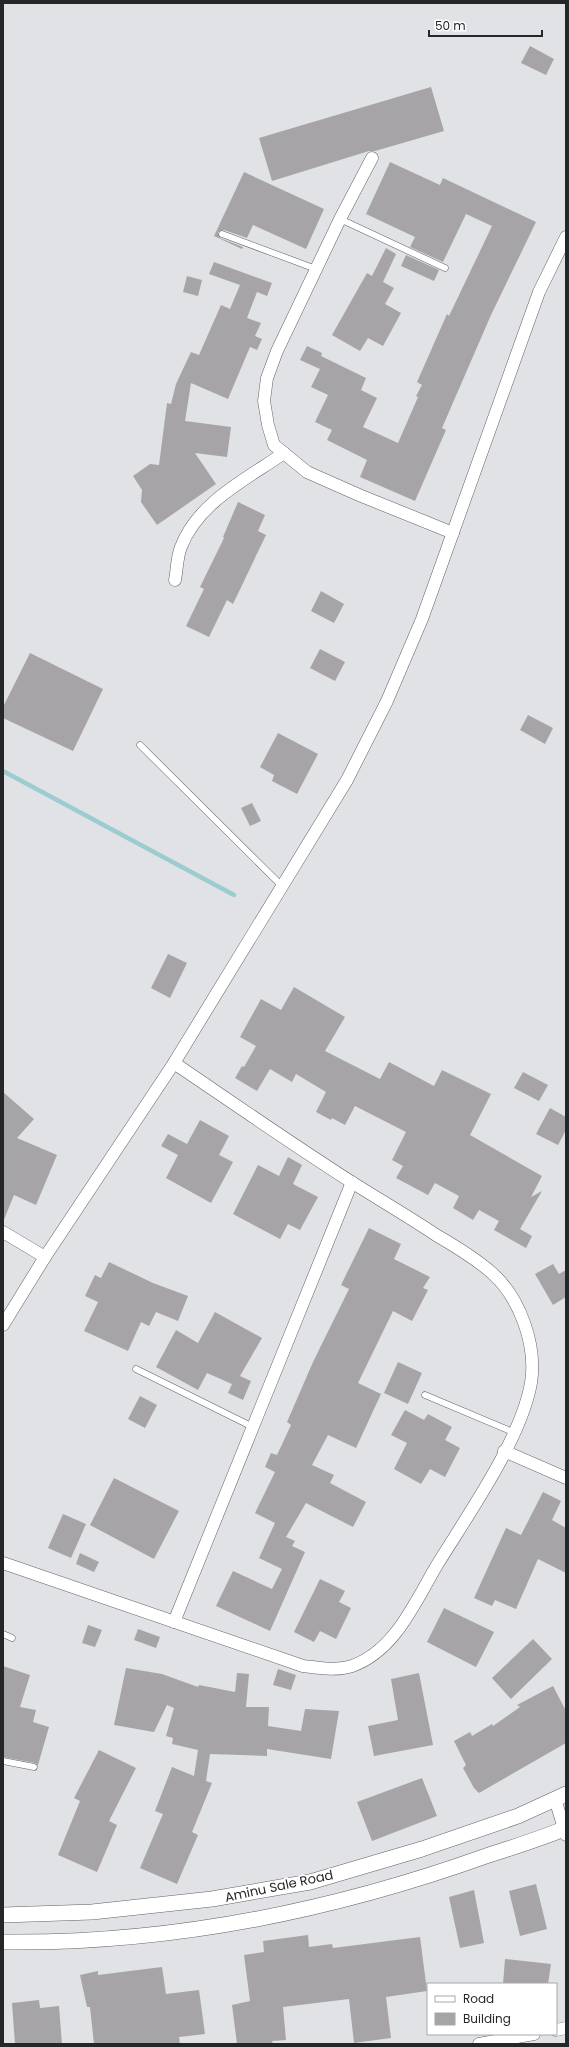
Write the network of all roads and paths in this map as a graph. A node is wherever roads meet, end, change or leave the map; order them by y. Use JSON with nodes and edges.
{"nodes":[{"id":1,"x":372,"y":158,"type":"dead end"},
{"id":2,"x":340,"y":219,"type":"junction"},
{"id":3,"x":222,"y":234,"type":"dead end"},
{"id":4,"x":565,"y":240,"type":"edge"},
{"id":5,"x":445,"y":268,"type":"dead end"},
{"id":6,"x":316,"y":269,"type":"junction"},
{"id":7,"x":284,"y":453,"type":"junction"},
{"id":8,"x":453,"y":533,"type":"junction"},
{"id":9,"x":175,"y":580,"type":"dead end"},
{"id":10,"x":140,"y":745,"type":"dead end"},
{"id":11,"x":282,"y":886,"type":"junction"},
{"id":12,"x":174,"y":1063,"type":"junction"},
{"id":13,"x":352,"y":1182,"type":"junction"},
{"id":14,"x":3,"y":1232,"type":"edge"},
{"id":15,"x":45,"y":1257,"type":"junction"},
{"id":16,"x":3,"y":1325,"type":"edge"},
{"id":17,"x":136,"y":1369,"type":"dead end"},
{"id":18,"x":425,"y":1395,"type":"dead end"},
{"id":19,"x":253,"y":1428,"type":"junction"},
{"id":20,"x":513,"y":1432,"type":"junction"},
{"id":21,"x":504,"y":1451,"type":"junction"},
{"id":22,"x":566,"y":1478,"type":"edge"},
{"id":23,"x":3,"y":1563,"type":"edge"},
{"id":24,"x":174,"y":1622,"type":"junction"},
{"id":25,"x":3,"y":1634,"type":"edge"},
{"id":26,"x":12,"y":1638,"type":"dead end"},
{"id":27,"x":3,"y":1761,"type":"edge"},
{"id":28,"x":34,"y":1767,"type":"dead end"},
{"id":29,"x":560,"y":1797,"type":"edge"},
{"id":30,"x":565,"y":1830,"type":"edge"},
{"id":31,"x":3,"y":1915,"type":"edge"},
{"id":32,"x":3,"y":1942,"type":"edge"},
{"id":33,"x":528,"y":2035,"type":"edge"},
{"id":34,"x":479,"y":2044,"type":"edge"}],
"edges":[{"from":1,"to":2,"type":"street"},
{"from":2,"to":5,"type":"lane"},
{"from":2,"to":6,"type":"street"},
{"from":3,"to":6,"type":"lane"},
{"from":4,"to":8,"type":"street"},
{"from":6,"to":7,"type":"street"},
{"from":7,"to":8,"type":"street"},
{"from":7,"to":9,"type":"street"},
{"from":8,"to":11,"type":"street"},
{"from":10,"to":11,"type":"lane"},
{"from":11,"to":12,"type":"street"},
{"from":12,"to":13,"type":"street"},
{"from":12,"to":15,"type":"street"},
{"from":13,"to":19,"type":"street"},
{"from":13,"to":20,"type":"street"},
{"from":14,"to":15,"type":"street"},
{"from":15,"to":16,"type":"street"},
{"from":17,"to":19,"type":"lane"},
{"from":18,"to":20,"type":"lane"},
{"from":19,"to":24,"type":"street"},
{"from":20,"to":21,"type":"street"},
{"from":21,"to":22,"type":"street"},
{"from":21,"to":24,"type":"street"},
{"from":23,"to":24,"type":"street"},
{"from":25,"to":26,"type":"lane"},
{"from":27,"to":28,"type":"lane"},
{"from":29,"to":30,"type":"street"},
{"from":29,"to":31,"type":"street","name":"Aminu Sale Road"},
{"from":30,"to":32,"type":"street","name":"Aminu Sale Road"},
{"from":33,"to":34,"type":"street"}]}
